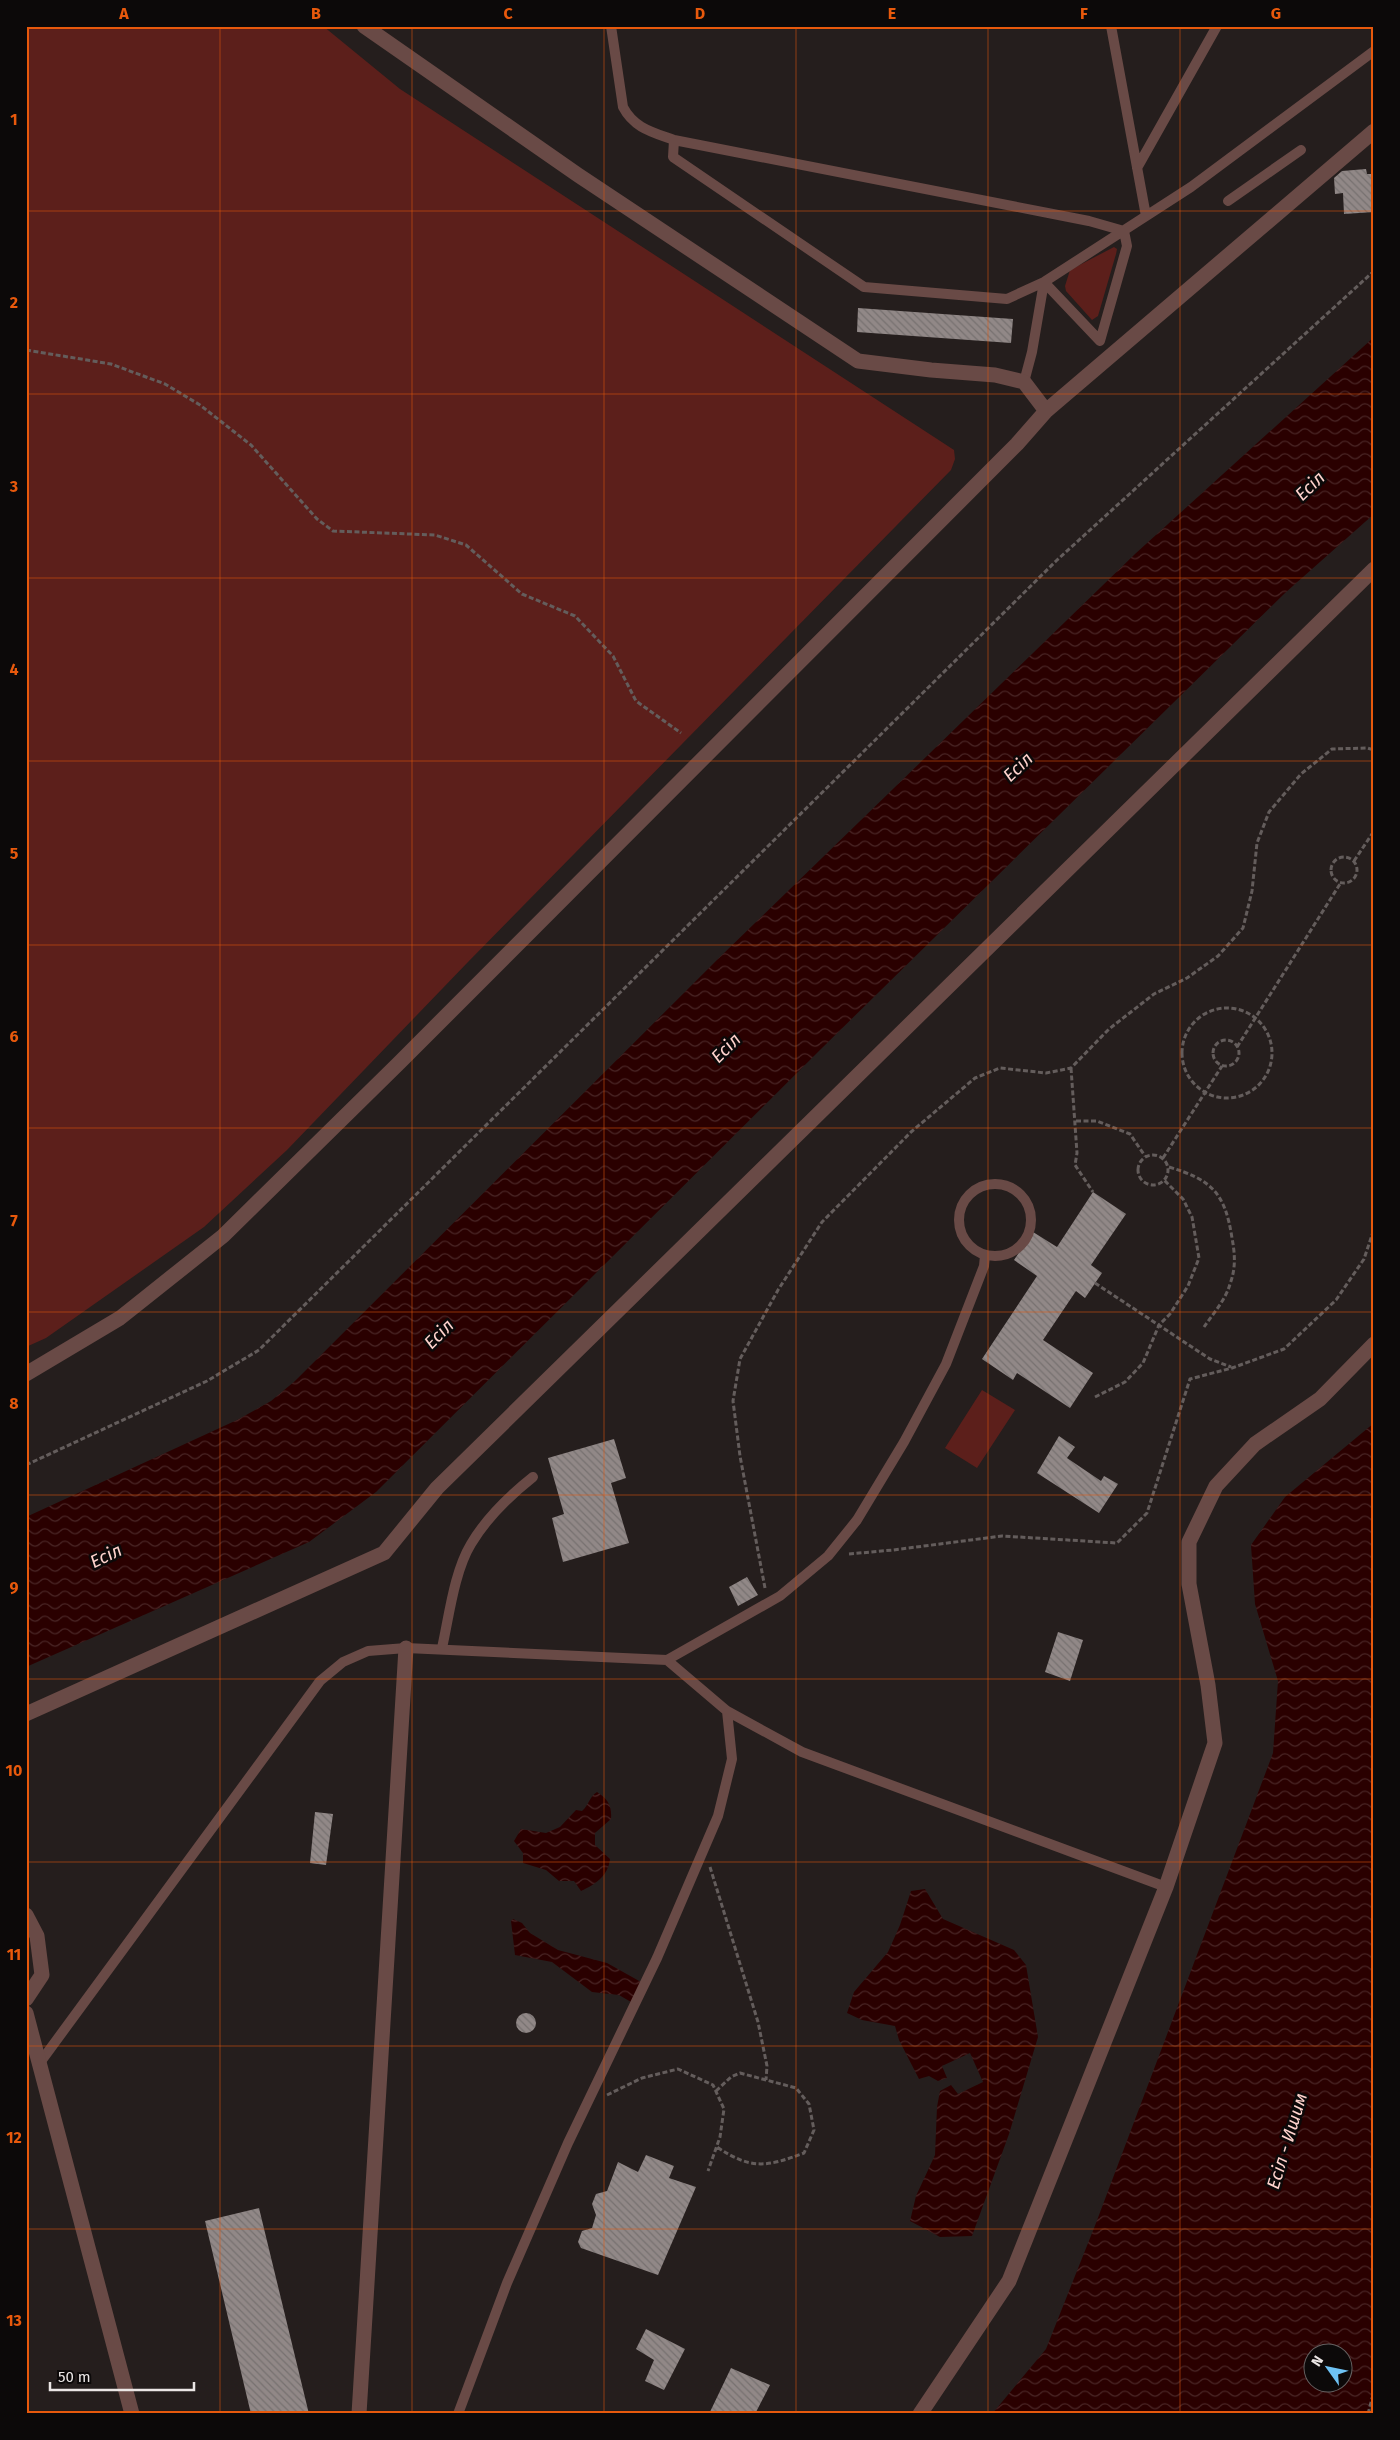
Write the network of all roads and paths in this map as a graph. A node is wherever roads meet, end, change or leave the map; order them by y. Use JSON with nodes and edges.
{"nodes":[{"id":1,"x":364,"y":26,"type":"edge"},
{"id":2,"x":610,"y":26,"type":"edge"},
{"id":3,"x":1111,"y":26,"type":"edge"},
{"id":4,"x":1217,"y":26,"type":"edge"},
{"id":5,"x":1374,"y":51,"type":"edge"},
{"id":6,"x":1374,"y":131,"type":"edge"},
{"id":7,"x":674,"y":140,"type":"junction"},
{"id":8,"x":1301,"y":150,"type":"dead end"},
{"id":9,"x":1137,"y":168,"type":"junction"},
{"id":10,"x":1228,"y":201,"type":"dead end"},
{"id":11,"x":1146,"y":216,"type":"junction"},
{"id":12,"x":1124,"y":231,"type":"junction"},
{"id":13,"x":1374,"y":271,"type":"edge"},
{"id":14,"x":1044,"y":282,"type":"junction"},
{"id":15,"x":26,"y":350,"type":"edge"},
{"id":16,"x":1024,"y":382,"type":"junction"},
{"id":17,"x":1046,"y":411,"type":"junction"},
{"id":18,"x":1374,"y":570,"type":"edge"},
{"id":19,"x":681,"y":733,"type":"dead end"},
{"id":20,"x":1374,"y":750,"type":"edge"},
{"id":21,"x":1374,"y":831,"type":"edge"},
{"id":22,"x":1354,"y":862,"type":"junction"},
{"id":23,"x":1340,"y":884,"type":"junction"},
{"id":24,"x":1255,"y":1018,"type":"junction"},
{"id":25,"x":1237,"y":1047,"type":"junction"},
{"id":26,"x":1222,"y":1066,"type":"junction"},
{"id":27,"x":1071,"y":1068,"type":"junction"},
{"id":28,"x":1205,"y":1094,"type":"junction"},
{"id":29,"x":1076,"y":1121,"type":"junction"},
{"id":30,"x":1145,"y":1156,"type":"junction"},
{"id":31,"x":1163,"y":1158,"type":"junction"},
{"id":32,"x":1168,"y":1166,"type":"junction"},
{"id":33,"x":1164,"y":1180,"type":"junction"},
{"id":34,"x":1093,"y":1192,"type":"dead end"},
{"id":35,"x":1374,"y":1229,"type":"edge"},
{"id":36,"x":985,"y":1255,"type":"junction"},
{"id":37,"x":1095,"y":1283,"type":"dead end"},
{"id":38,"x":1159,"y":1325,"type":"junction"},
{"id":39,"x":1204,"y":1327,"type":"dead end"},
{"id":40,"x":1374,"y":1344,"type":"edge"},
{"id":41,"x":1232,"y":1368,"type":"junction"},
{"id":42,"x":26,"y":1374,"type":"edge"},
{"id":43,"x":1095,"y":1397,"type":"dead end"},
{"id":44,"x":26,"y":1465,"type":"edge"},
{"id":45,"x":534,"y":1476,"type":"dead end"},
{"id":46,"x":828,"y":1556,"type":"junction"},
{"id":47,"x":768,"y":1603,"type":"junction"},
{"id":48,"x":406,"y":1648,"type":"junction"},
{"id":49,"x":442,"y":1648,"type":"junction"},
{"id":50,"x":667,"y":1660,"type":"junction"},
{"id":51,"x":727,"y":1711,"type":"junction"},
{"id":52,"x":26,"y":1714,"type":"edge"},
{"id":53,"x":703,"y":1851,"type":"junction"},
{"id":54,"x":1166,"y":1887,"type":"junction"},
{"id":55,"x":26,"y":1915,"type":"edge"},
{"id":56,"x":26,"y":1999,"type":"edge"},
{"id":57,"x":26,"y":2013,"type":"edge"},
{"id":58,"x":39,"y":2064,"type":"junction"},
{"id":59,"x":766,"y":2080,"type":"junction"},
{"id":60,"x":716,"y":2091,"type":"junction"},
{"id":61,"x":584,"y":2111,"type":"junction"},
{"id":62,"x":717,"y":2147,"type":"junction"},
{"id":63,"x":708,"y":2171,"type":"dead end"},
{"id":64,"x":1374,"y":2392,"type":"edge"},
{"id":65,"x":132,"y":2414,"type":"edge"},
{"id":66,"x":359,"y":2414,"type":"edge"},
{"id":67,"x":458,"y":2414,"type":"edge"},
{"id":68,"x":920,"y":2414,"type":"edge"},
{"id":69,"x":1368,"y":2414,"type":"edge"}],
"edges":[{"from":1,"to":16,"type":"street"},
{"from":2,"to":7,"type":"lane"},
{"from":3,"to":9,"type":"lane"},
{"from":4,"to":9,"type":"lane"},
{"from":5,"to":11,"type":"lane"},
{"from":6,"to":17,"type":"street"},
{"from":7,"to":12,"type":"lane"},
{"from":7,"to":14,"type":"lane"},
{"from":8,"to":10,"type":"lane"},
{"from":9,"to":11,"type":"lane"},
{"from":11,"to":12,"type":"lane"},
{"from":12,"to":14,"type":"lane"},
{"from":12,"to":14,"type":"lane"},
{"from":13,"to":44,"type":"path"},
{"from":14,"to":16,"type":"lane"},
{"from":15,"to":19,"type":"path"},
{"from":16,"to":17,"type":"street"},
{"from":17,"to":42,"type":"street"},
{"from":18,"to":52,"type":"street"},
{"from":20,"to":27,"type":"path"},
{"from":21,"to":22,"type":"path"},
{"from":22,"to":23,"type":"path"},
{"from":22,"to":23,"type":"path"},
{"from":23,"to":24,"type":"path"},
{"from":24,"to":25,"type":"path"},
{"from":24,"to":28,"type":"path"},
{"from":24,"to":28,"type":"path"},
{"from":25,"to":26,"type":"path"},
{"from":25,"to":26,"type":"path"},
{"from":26,"to":28,"type":"path"},
{"from":27,"to":29,"type":"path"},
{"from":27,"to":47,"type":"path"},
{"from":28,"to":31,"type":"path"},
{"from":29,"to":30,"type":"path"},
{"from":29,"to":34,"type":"path"},
{"from":30,"to":31,"type":"path"},
{"from":30,"to":33,"type":"path"},
{"from":31,"to":32,"type":"path"},
{"from":32,"to":33,"type":"path"},
{"from":32,"to":39,"type":"path"},
{"from":33,"to":38,"type":"path"},
{"from":35,"to":41,"type":"path"},
{"from":36,"to":36,"type":"lane"},
{"from":36,"to":46,"type":"lane"},
{"from":37,"to":38,"type":"path"},
{"from":38,"to":41,"type":"path"},
{"from":38,"to":43,"type":"path"},
{"from":40,"to":54,"type":"street"},
{"from":41,"to":46,"type":"path"},
{"from":45,"to":49,"type":"lane"},
{"from":46,"to":47,"type":"lane"},
{"from":47,"to":50,"type":"lane"},
{"from":48,"to":49,"type":"lane"},
{"from":48,"to":58,"type":"lane"},
{"from":48,"to":66,"type":"street"},
{"from":49,"to":50,"type":"lane"},
{"from":50,"to":51,"type":"lane"},
{"from":51,"to":53,"type":"lane"},
{"from":51,"to":54,"type":"lane"},
{"from":53,"to":59,"type":"path"},
{"from":53,"to":61,"type":"lane"},
{"from":54,"to":68,"type":"street"},
{"from":55,"to":56,"type":"street"},
{"from":57,"to":58,"type":"street"},
{"from":58,"to":65,"type":"street"},
{"from":59,"to":60,"type":"path"},
{"from":59,"to":62,"type":"path"},
{"from":60,"to":61,"type":"path"},
{"from":60,"to":62,"type":"path"},
{"from":61,"to":67,"type":"lane"},
{"from":62,"to":63,"type":"path"},
{"from":64,"to":69,"type":"path"}]}
